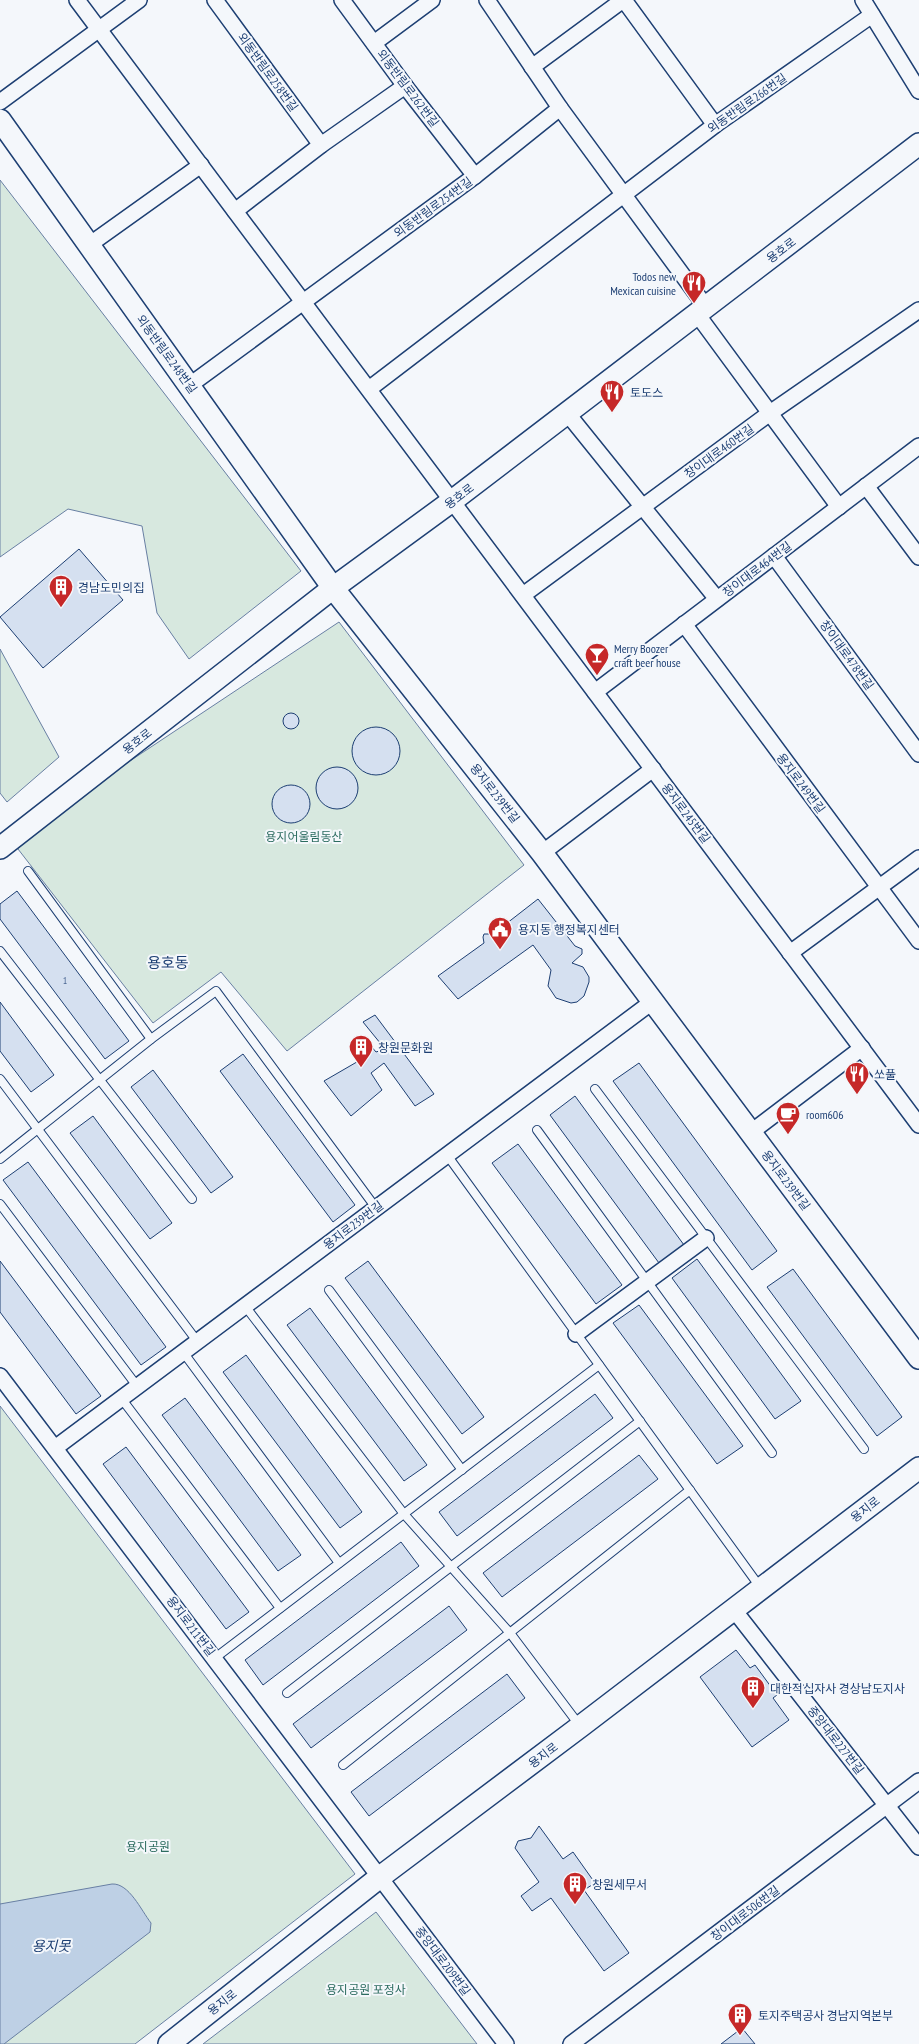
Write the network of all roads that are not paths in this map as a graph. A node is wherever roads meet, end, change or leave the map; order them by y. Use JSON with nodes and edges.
{"nodes":[{"id":1,"x":77,"y":0,"type":"edge"},
{"id":2,"x":139,"y":0,"type":"edge"},
{"id":3,"x":215,"y":0,"type":"edge"},
{"id":4,"x":342,"y":0,"type":"edge"},
{"id":5,"x":432,"y":0,"type":"edge"},
{"id":6,"x":487,"y":0,"type":"edge"},
{"id":7,"x":624,"y":0,"type":"edge"},
{"id":8,"x":863,"y":0,"type":"edge"},
{"id":9,"x":872,"y":14,"type":"junction"},
{"id":10,"x":99,"y":30,"type":"junction"},
{"id":11,"x":374,"y":43,"type":"junction"},
{"id":12,"x":532,"y":67,"type":"junction"},
{"id":13,"x":405,"y":86,"type":"junction"},
{"id":14,"x":919,"y":91,"type":"edge"},
{"id":15,"x":0,"y":102,"type":"edge"},
{"id":16,"x":560,"y":108,"type":"junction"},
{"id":17,"x":0,"y":120,"type":"edge"},
{"id":18,"x":715,"y":125,"type":"junction"},
{"id":19,"x":919,"y":144,"type":"edge"},
{"id":20,"x":321,"y":145,"type":"junction"},
{"id":21,"x":201,"y":165,"type":"junction"},
{"id":22,"x":475,"y":176,"type":"junction"},
{"id":23,"x":624,"y":194,"type":"junction"},
{"id":24,"x":235,"y":211,"type":"junction"},
{"id":25,"x":90,"y":245,"type":"junction"},
{"id":26,"x":303,"y":302,"type":"junction"},
{"id":27,"x":919,"y":310,"type":"edge"},
{"id":28,"x":702,"y":311,"type":"junction"},
{"id":29,"x":190,"y":385,"type":"junction"},
{"id":30,"x":368,"y":389,"type":"junction"},
{"id":31,"x":567,"y":413,"type":"junction"},
{"id":32,"x":770,"y":413,"type":"junction"},
{"id":33,"x":919,"y":446,"type":"edge"},
{"id":34,"x":866,"y":486,"type":"junction"},
{"id":35,"x":452,"y":501,"type":"junction"},
{"id":36,"x":643,"y":507,"type":"junction"},
{"id":37,"x":839,"y":507,"type":"junction"},
{"id":38,"x":774,"y":556,"type":"junction"},
{"id":39,"x":919,"y":557,"type":"edge"},
{"id":40,"x":333,"y":588,"type":"junction"},
{"id":41,"x":522,"y":595,"type":"junction"},
{"id":42,"x":717,"y":599,"type":"junction"},
{"id":43,"x":684,"y":624,"type":"junction"},
{"id":44,"x":595,"y":692,"type":"junction"},
{"id":45,"x":919,"y":754,"type":"edge"},
{"id":46,"x":653,"y":769,"type":"junction"},
{"id":47,"x":0,"y":848,"type":"edge"},
{"id":48,"x":542,"y":853,"type":"junction"},
{"id":49,"x":919,"y":858,"type":"edge"},
{"id":50,"x":28,"y":871,"type":"dead end"},
{"id":51,"x":879,"y":887,"type":"junction"},
{"id":52,"x":919,"y":941,"type":"edge"},
{"id":53,"x":0,"y":951,"type":"edge"},
{"id":54,"x":790,"y":953,"type":"junction"},
{"id":55,"x":652,"y":1002,"type":"junction"},
{"id":56,"x":151,"y":1039,"type":"junction"},
{"id":57,"x":862,"y":1048,"type":"junction"},
{"id":58,"x":0,"y":1079,"type":"edge"},
{"id":59,"x":100,"y":1080,"type":"junction"},
{"id":60,"x":595,"y":1089,"type":"dead end"},
{"id":61,"x":919,"y":1125,"type":"edge"},
{"id":62,"x":38,"y":1130,"type":"junction"},
{"id":63,"x":537,"y":1130,"type":"dead end"},
{"id":64,"x":750,"y":1132,"type":"junction"},
{"id":65,"x":447,"y":1155,"type":"junction"},
{"id":66,"x":0,"y":1159,"type":"edge"},
{"id":67,"x":192,"y":1199,"type":"dead end"},
{"id":68,"x":0,"y":1204,"type":"edge"},
{"id":69,"x":376,"y":1208,"type":"junction"},
{"id":70,"x":706,"y":1238,"type":"junction"},
{"id":71,"x":647,"y":1281,"type":"junction"},
{"id":72,"x":329,"y":1290,"type":"dead end"},
{"id":73,"x":245,"y":1306,"type":"junction"},
{"id":74,"x":576,"y":1334,"type":"junction"},
{"id":75,"x":197,"y":1341,"type":"junction"},
{"id":76,"x":183,"y":1352,"type":"junction"},
{"id":77,"x":919,"y":1358,"type":"edge"},
{"id":78,"x":599,"y":1365,"type":"junction"},
{"id":79,"x":0,"y":1376,"type":"edge"},
{"id":80,"x":137,"y":1386,"type":"junction"},
{"id":81,"x":122,"y":1398,"type":"junction"},
{"id":82,"x":640,"y":1421,"type":"junction"},
{"id":83,"x":55,"y":1448,"type":"junction"},
{"id":84,"x":864,"y":1449,"type":"dead end"},
{"id":85,"x":772,"y":1453,"type":"dead end"},
{"id":86,"x":919,"y":1468,"type":"edge"},
{"id":87,"x":462,"y":1470,"type":"junction"},
{"id":88,"x":690,"y":1490,"type":"junction"},
{"id":89,"x":404,"y":1514,"type":"junction"},
{"id":90,"x":339,"y":1563,"type":"junction"},
{"id":91,"x":450,"y":1567,"type":"junction"},
{"id":92,"x":762,"y":1589,"type":"junction"},
{"id":93,"x":280,"y":1608,"type":"junction"},
{"id":94,"x":734,"y":1610,"type":"junction"},
{"id":95,"x":510,"y":1633,"type":"junction"},
{"id":96,"x":215,"y":1658,"type":"junction"},
{"id":97,"x":287,"y":1693,"type":"dead end"},
{"id":98,"x":581,"y":1726,"type":"junction"},
{"id":99,"x":343,"y":1765,"type":"dead end"},
{"id":100,"x":919,"y":1781,"type":"edge"},
{"id":101,"x":886,"y":1806,"type":"junction"},
{"id":102,"x":919,"y":1847,"type":"edge"},
{"id":103,"x":380,"y":1877,"type":"junction"},
{"id":104,"x":169,"y":2044,"type":"edge"},
{"id":105,"x":506,"y":2044,"type":"edge"},
{"id":106,"x":571,"y":2044,"type":"edge"}],
"edges":[{"from":1,"to":10,"type":"street"},
{"from":2,"to":10,"type":"street"},
{"from":3,"to":20,"type":"street","name":"외동반림로258번길"},
{"from":4,"to":11,"type":"street","name":"외동반림로262번길"},
{"from":5,"to":11,"type":"street"},
{"from":6,"to":12,"type":"street"},
{"from":7,"to":12,"type":"street"},
{"from":7,"to":18,"type":"street"},
{"from":8,"to":9,"type":"street"},
{"from":9,"to":14,"type":"street"},
{"from":9,"to":18,"type":"street","name":"외동반림로266번길"},
{"from":10,"to":15,"type":"street"},
{"from":10,"to":21,"type":"street"},
{"from":11,"to":13,"type":"street","name":"외동반림로262번길"},
{"from":12,"to":16,"type":"street"},
{"from":13,"to":20,"type":"street"},
{"from":13,"to":22,"type":"street","name":"외동반림로262번길"},
{"from":16,"to":22,"type":"street","name":"외동반림로254번길"},
{"from":16,"to":23,"type":"street"},
{"from":17,"to":25,"type":"street","name":"외동반림로248번길"},
{"from":18,"to":23,"type":"street","name":"외동반림로266번길"},
{"from":19,"to":28,"type":"street","name":"용호로"},
{"from":20,"to":24,"type":"street"},
{"from":21,"to":24,"type":"street"},
{"from":21,"to":25,"type":"street"},
{"from":22,"to":26,"type":"street","name":"외동반림로254번길"},
{"from":23,"to":28,"type":"street"},
{"from":23,"to":30,"type":"street"},
{"from":24,"to":26,"type":"street"},
{"from":25,"to":29,"type":"street","name":"외동반림로248번길"},
{"from":26,"to":29,"type":"street","name":"외동반림로254번길"},
{"from":26,"to":30,"type":"street"},
{"from":27,"to":32,"type":"street","name":"창이대로460번길"},
{"from":28,"to":31,"type":"street","name":"용호로"},
{"from":28,"to":32,"type":"street"},
{"from":29,"to":40,"type":"street","name":"외동반림로248번길"},
{"from":30,"to":35,"type":"street"},
{"from":31,"to":35,"type":"street","name":"용호로"},
{"from":31,"to":36,"type":"street"},
{"from":32,"to":36,"type":"street","name":"창이대로460번길"},
{"from":32,"to":37,"type":"street"},
{"from":33,"to":34,"type":"street","name":"창이대로464번길"},
{"from":34,"to":37,"type":"street","name":"창이대로464번길"},
{"from":34,"to":39,"type":"street"},
{"from":35,"to":40,"type":"street","name":"용호로"},
{"from":35,"to":41,"type":"street","name":"용지로245번길"},
{"from":36,"to":41,"type":"street","name":"창이대로460번길"},
{"from":36,"to":42,"type":"street"},
{"from":37,"to":38,"type":"street","name":"창이대로464번길"},
{"from":38,"to":42,"type":"street","name":"창이대로464번길"},
{"from":38,"to":45,"type":"street","name":"창이대로478번길"},
{"from":40,"to":47,"type":"street","name":"용호로"},
{"from":40,"to":48,"type":"street","name":"용지로239번길"},
{"from":41,"to":44,"type":"street","name":"용지로245번길"},
{"from":42,"to":43,"type":"street","name":"창이대로464번길"},
{"from":43,"to":44,"type":"street","name":"창이대로464번길"},
{"from":43,"to":51,"type":"street","name":"용지로249번길"},
{"from":44,"to":46,"type":"street","name":"용지로245번길"},
{"from":46,"to":48,"type":"street"},
{"from":46,"to":54,"type":"street","name":"용지로245번길"},
{"from":48,"to":55,"type":"street","name":"용지로239번길"},
{"from":49,"to":51,"type":"street"},
{"from":50,"to":56,"type":"lane"},
{"from":51,"to":52,"type":"street","name":"용지로249번길"},
{"from":51,"to":54,"type":"street"},
{"from":53,"to":59,"type":"lane"},
{"from":54,"to":57,"type":"street","name":"용지로245번길"},
{"from":55,"to":64,"type":"street","name":"용지로239번길"},
{"from":55,"to":65,"type":"street","name":"용지로239번길"},
{"from":56,"to":59,"type":"lane"},
{"from":56,"to":69,"type":"lane"},
{"from":57,"to":61,"type":"street","name":"용지로245번길"},
{"from":57,"to":64,"type":"street"},
{"from":58,"to":62,"type":"lane"},
{"from":59,"to":62,"type":"lane"},
{"from":59,"to":67,"type":"lane"},
{"from":60,"to":70,"type":"lane"},
{"from":62,"to":66,"type":"lane"},
{"from":62,"to":75,"type":"lane"},
{"from":63,"to":71,"type":"lane"},
{"from":64,"to":77,"type":"street","name":"용지로239번길"},
{"from":65,"to":69,"type":"street","name":"용지로239번길"},
{"from":65,"to":74,"type":"lane"},
{"from":68,"to":80,"type":"lane"},
{"from":69,"to":73,"type":"street","name":"용지로239번길"},
{"from":70,"to":71,"type":"street"},
{"from":70,"to":84,"type":"lane"},
{"from":71,"to":74,"type":"street"},
{"from":71,"to":85,"type":"lane"},
{"from":72,"to":87,"type":"lane"},
{"from":73,"to":75,"type":"street","name":"용지로239번길"},
{"from":73,"to":89,"type":"lane"},
{"from":74,"to":78,"type":"lane"},
{"from":75,"to":76,"type":"street","name":"용지로239번길"},
{"from":76,"to":80,"type":"street","name":"용지로239번길"},
{"from":76,"to":90,"type":"lane"},
{"from":78,"to":82,"type":"lane"},
{"from":78,"to":87,"type":"lane"},
{"from":79,"to":83,"type":"street","name":"용지로211번길"},
{"from":80,"to":81,"type":"street","name":"용지로239번길"},
{"from":81,"to":83,"type":"street","name":"용지로239번길"},
{"from":81,"to":93,"type":"lane"},
{"from":82,"to":88,"type":"lane"},
{"from":82,"to":91,"type":"lane"},
{"from":83,"to":96,"type":"street","name":"용지로211번길"},
{"from":86,"to":92,"type":"street","name":"용지로"},
{"from":87,"to":89,"type":"lane"},
{"from":88,"to":92,"type":"lane"},
{"from":88,"to":95,"type":"lane"},
{"from":89,"to":90,"type":"lane"},
{"from":89,"to":91,"type":"lane"},
{"from":90,"to":93,"type":"lane"},
{"from":91,"to":95,"type":"lane"},
{"from":91,"to":97,"type":"lane"},
{"from":92,"to":94,"type":"street","name":"용지로"},
{"from":93,"to":96,"type":"lane"},
{"from":94,"to":98,"type":"street","name":"용지로"},
{"from":94,"to":101,"type":"street","name":"중앙대로227번길"},
{"from":95,"to":98,"type":"lane"},
{"from":95,"to":99,"type":"lane"},
{"from":96,"to":103,"type":"street","name":"용지로211번길"},
{"from":98,"to":103,"type":"street","name":"용지로"},
{"from":100,"to":101,"type":"street","name":"창이대로506번길"},
{"from":101,"to":102,"type":"street","name":"중앙대로227번길"},
{"from":101,"to":106,"type":"street","name":"창이대로506번길"},
{"from":103,"to":104,"type":"street","name":"용지로"},
{"from":103,"to":105,"type":"street","name":"중앙대로209번길"}]}
